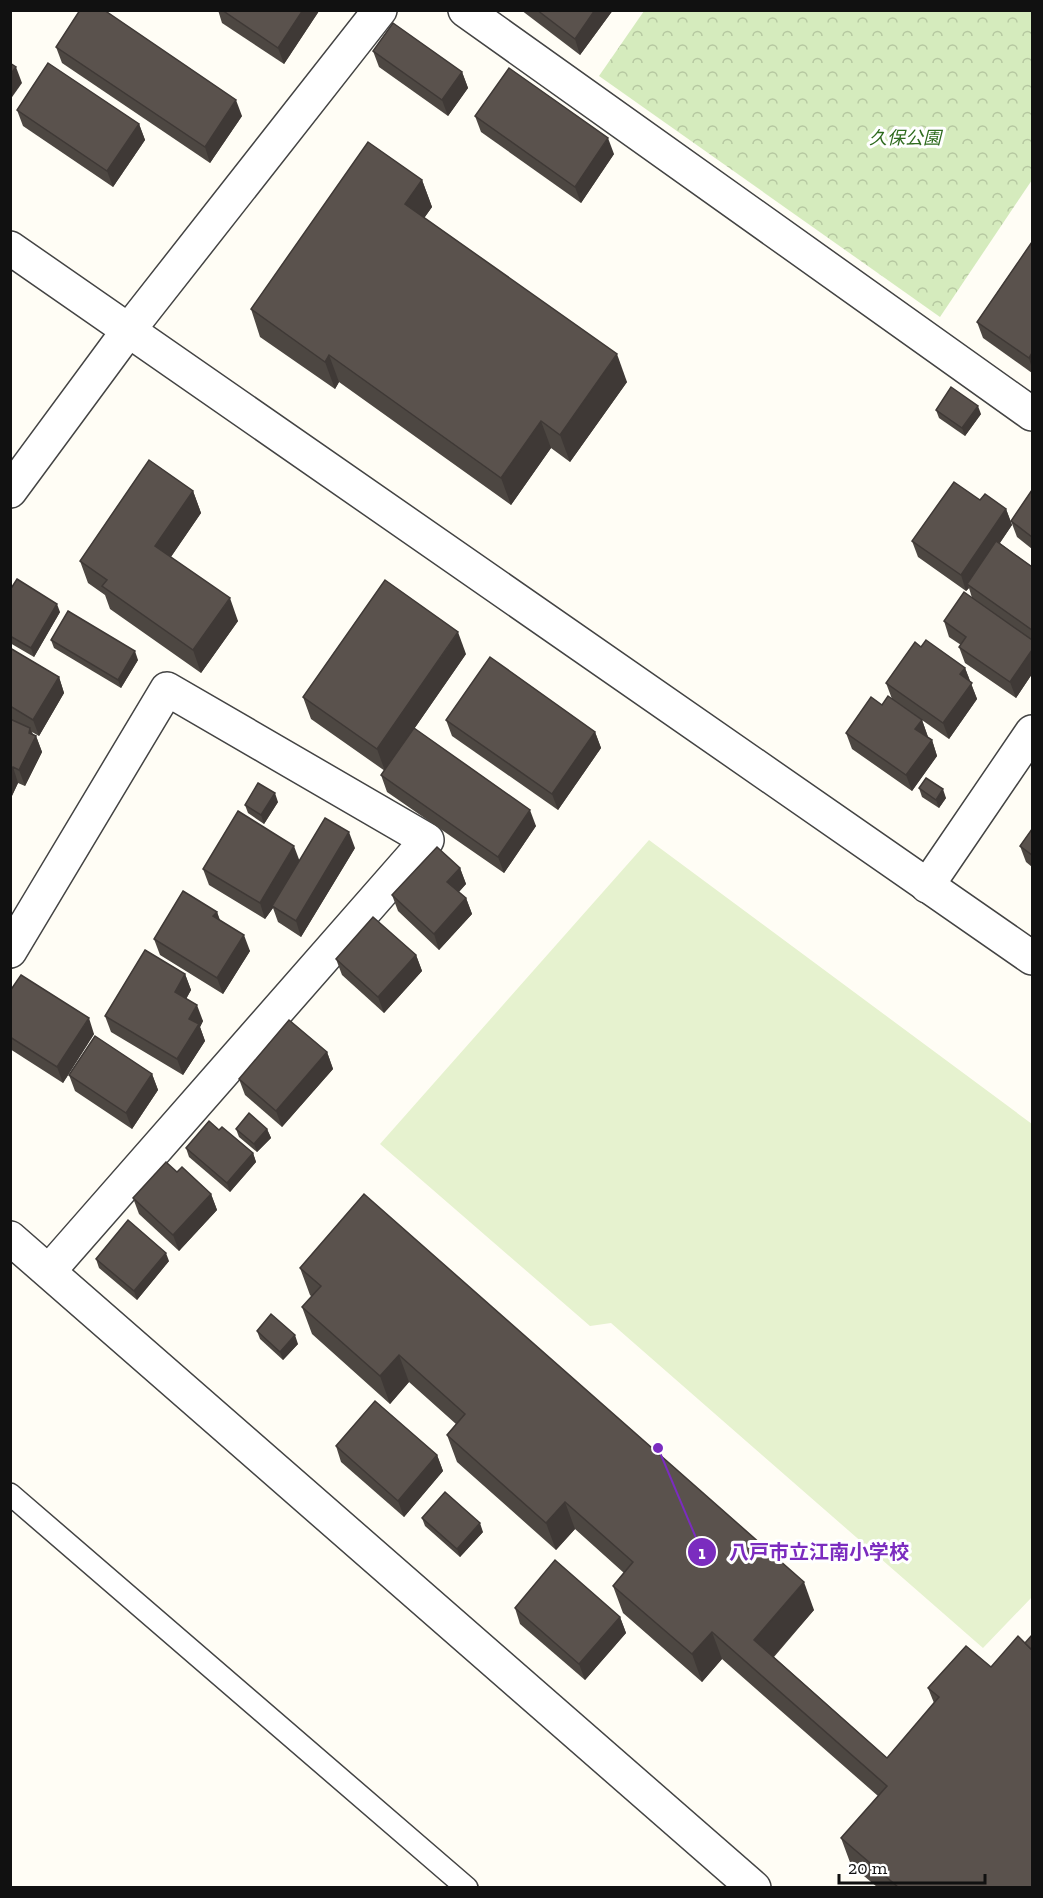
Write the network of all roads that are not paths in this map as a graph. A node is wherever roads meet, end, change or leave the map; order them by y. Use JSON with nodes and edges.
{"nodes":[{"id":1,"x":380,"y":10,"type":"edge"},
{"id":2,"x":465,"y":10,"type":"edge"},
{"id":3,"x":10,"y":248,"type":"edge"},
{"id":4,"x":128,"y":331,"type":"junction"},
{"id":5,"x":1032,"y":414,"type":"edge"},
{"id":6,"x":10,"y":491,"type":"edge"},
{"id":7,"x":1032,"y":732,"type":"edge"},
{"id":8,"x":927,"y":886,"type":"junction"},
{"id":9,"x":10,"y":951,"type":"edge"},
{"id":10,"x":1032,"y":958,"type":"edge"},
{"id":11,"x":10,"y":1238,"type":"edge"},
{"id":12,"x":49,"y":1271,"type":"junction"},
{"id":13,"x":10,"y":1494,"type":"edge"},
{"id":14,"x":467,"y":1887,"type":"edge"},
{"id":15,"x":754,"y":1887,"type":"edge"}],
"edges":[{"from":1,"to":4,"type":"street"},
{"from":2,"to":5,"type":"street"},
{"from":3,"to":4,"type":"street"},
{"from":4,"to":6,"type":"street"},
{"from":4,"to":8,"type":"street"},
{"from":7,"to":8,"type":"street"},
{"from":8,"to":10,"type":"street"},
{"from":9,"to":12,"type":"street"},
{"from":11,"to":12,"type":"street"},
{"from":12,"to":15,"type":"street"},
{"from":13,"to":14,"type":"lane"}]}
